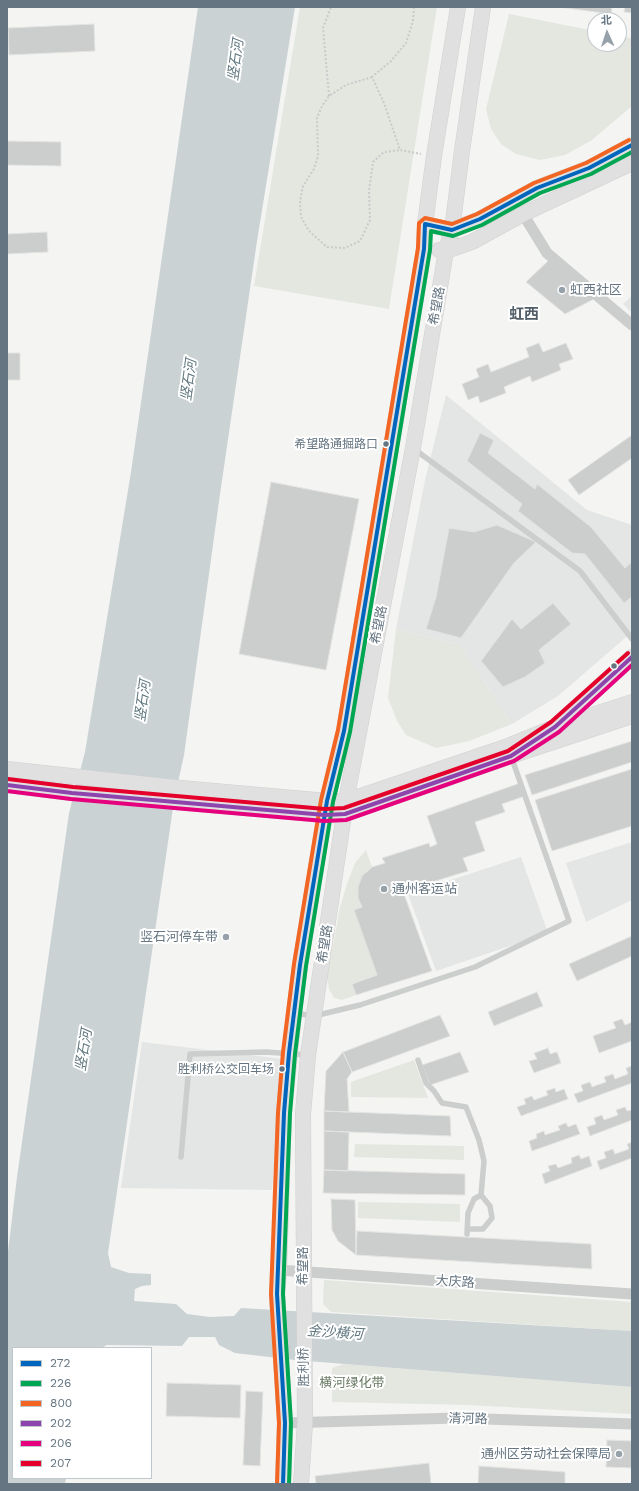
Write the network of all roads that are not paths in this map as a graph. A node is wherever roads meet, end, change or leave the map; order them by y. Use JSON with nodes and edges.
{"nodes":[{"id":1,"x":458,"y":7,"type":"edge"},
{"id":2,"x":483,"y":7,"type":"edge"},
{"id":3,"x":632,"y":145,"type":"edge"},
{"id":4,"x":632,"y":163,"type":"edge"},
{"id":5,"x":523,"y":214,"type":"junction"},
{"id":6,"x":425,"y":224,"type":"junction"},
{"id":7,"x":452,"y":230,"type":"junction"},
{"id":8,"x":424,"y":249,"type":"junction"},
{"id":9,"x":446,"y":251,"type":"junction"},
{"id":10,"x":632,"y":325,"type":"edge"},
{"id":11,"x":413,"y":448,"type":"junction"},
{"id":12,"x":632,"y":639,"type":"edge"},
{"id":13,"x":632,"y":657,"type":"edge"},
{"id":14,"x":632,"y":702,"type":"edge"},
{"id":15,"x":632,"y":716,"type":"edge"},
{"id":16,"x":555,"y":727,"type":"junction"},
{"id":17,"x":510,"y":751,"type":"junction"},
{"id":18,"x":7,"y":769,"type":"edge"},
{"id":19,"x":7,"y":785,"type":"edge"},
{"id":20,"x":211,"y":798,"type":"junction"},
{"id":21,"x":346,"y":807,"type":"junction"},
{"id":22,"x":326,"y":808,"type":"junction"},
{"id":23,"x":294,"y":1013,"type":"junction"},
{"id":24,"x":314,"y":1016,"type":"junction"},
{"id":25,"x":290,"y":1054,"type":"junction"},
{"id":26,"x":308,"y":1055,"type":"junction"},
{"id":27,"x":418,"y":1060,"type":"dead end"},
{"id":28,"x":182,"y":1157,"type":"dead end"},
{"id":29,"x":481,"y":1195,"type":"junction"},
{"id":30,"x":279,"y":1270,"type":"junction"},
{"id":31,"x":303,"y":1272,"type":"junction"},
{"id":32,"x":303,"y":1293,"type":"joint"},
{"id":33,"x":276,"y":1294,"type":"joint"},
{"id":34,"x":632,"y":1294,"type":"edge"},
{"id":35,"x":285,"y":1423,"type":"junction"},
{"id":36,"x":305,"y":1423,"type":"junction"},
{"id":37,"x":632,"y":1424,"type":"edge"},
{"id":38,"x":283,"y":1484,"type":"edge"},
{"id":39,"x":301,"y":1484,"type":"edge"}],
"edges":[{"from":1,"to":6,"type":"main road","name":"希望路"},
{"from":2,"to":7,"type":"main road","name":"希望路"},
{"from":3,"to":7,"type":"main road"},
{"from":4,"to":5,"type":"main road"},
{"from":5,"to":9,"type":"main road"},
{"from":5,"to":10,"type":"street"},
{"from":6,"to":7,"type":"main road"},
{"from":6,"to":8,"type":"main road","name":"希望路"},
{"from":7,"to":9,"type":"main road","name":"希望路"},
{"from":8,"to":9,"type":"main road"},
{"from":8,"to":22,"type":"main road","name":"希望路"},
{"from":9,"to":11,"type":"main road","name":"希望路"},
{"from":11,"to":12,"type":"lane"},
{"from":11,"to":21,"type":"main road","name":"希望路"},
{"from":13,"to":16,"type":"main road"},
{"from":14,"to":16,"type":"main road"},
{"from":15,"to":17,"type":"main road"},
{"from":16,"to":17,"type":"main road"},
{"from":17,"to":21,"type":"main road"},
{"from":17,"to":24,"type":"lane"},
{"from":18,"to":20,"type":"main road"},
{"from":19,"to":20,"type":"main road"},
{"from":20,"to":22,"type":"main road"},
{"from":21,"to":22,"type":"main road"},
{"from":21,"to":24,"type":"main road","name":"希望路"},
{"from":22,"to":23,"type":"main road","name":"希望路"},
{"from":23,"to":24,"type":"lane"},
{"from":23,"to":25,"type":"main road","name":"希望路"},
{"from":24,"to":26,"type":"main road","name":"希望路"},
{"from":25,"to":26,"type":"lane"},
{"from":25,"to":28,"type":"lane"},
{"from":25,"to":30,"type":"main road","name":"希望路"},
{"from":26,"to":31,"type":"main road","name":"希望路"},
{"from":27,"to":29,"type":"lane"},
{"from":29,"to":29,"type":"lane"},
{"from":30,"to":31,"type":"street","name":"大庆路"},
{"from":30,"to":33,"type":"main road","name":"希望路"},
{"from":31,"to":32,"type":"main road","name":"希望路"},
{"from":31,"to":34,"type":"street","name":"大庆路"},
{"from":32,"to":36,"type":"main road","name":"胜利桥"},
{"from":33,"to":35,"type":"main road","name":"胜利桥"},
{"from":35,"to":36,"type":"street","name":"清河路"},
{"from":35,"to":38,"type":"main road"},
{"from":36,"to":37,"type":"street","name":"清河路"},
{"from":36,"to":39,"type":"main road"}]}
